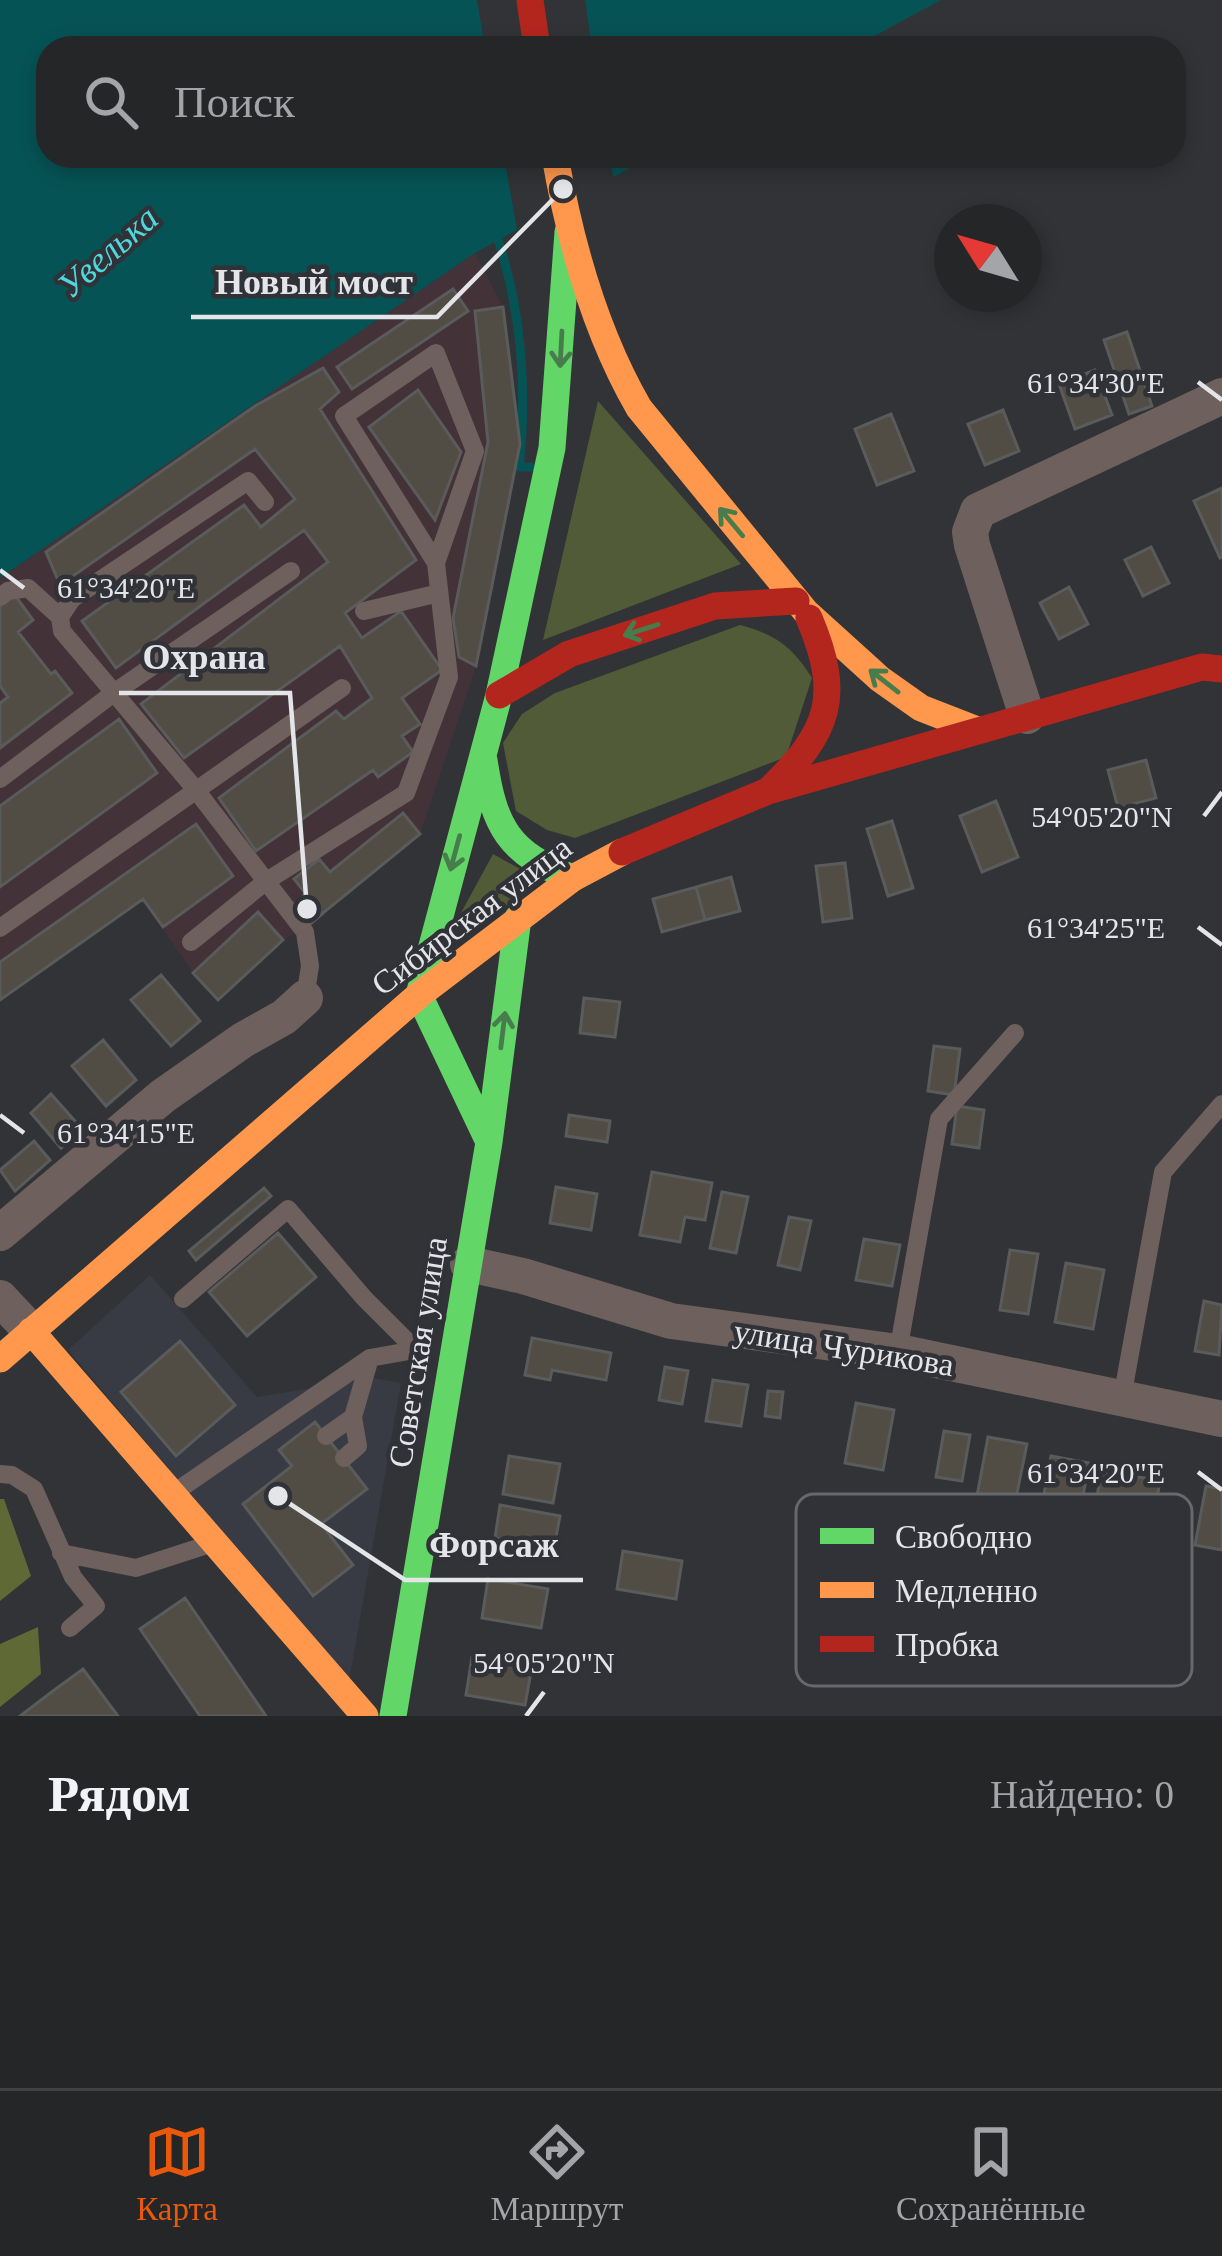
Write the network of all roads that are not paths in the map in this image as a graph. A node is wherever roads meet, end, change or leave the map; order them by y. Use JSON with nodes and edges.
{"nodes":[{"id":1,"x":530,"y":0,"type":"edge"},
{"id":2,"x":536,"y":36,"type":"edge"},
{"id":3,"x":557,"y":168,"type":"edge"},
{"id":4,"x":568,"y":232,"type":"junction"},
{"id":5,"x":1222,"y":396,"type":"edge"},
{"id":6,"x":265,"y":502,"type":"dead end"},
{"id":7,"x":436,"y":562,"type":"junction"},
{"id":8,"x":291,"y":571,"type":"dead end"},
{"id":9,"x":439,"y":593,"type":"junction"},
{"id":10,"x":0,"y":597,"type":"edge"},
{"id":11,"x":801,"y":606,"type":"junction"},
{"id":12,"x":364,"y":610,"type":"dead end"},
{"id":13,"x":60,"y":617,"type":"junction"},
{"id":14,"x":1215,"y":665,"type":"edge"},
{"id":15,"x":342,"y":688,"type":"dead end"},
{"id":16,"x":115,"y":692,"type":"junction"},
{"id":17,"x":499,"y":695,"type":"junction"},
{"id":18,"x":1027,"y":716,"type":"junction"},
{"id":19,"x":975,"y":729,"type":"junction"},
{"id":20,"x":483,"y":747,"type":"junction"},
{"id":21,"x":0,"y":779,"type":"edge"},
{"id":22,"x":196,"y":790,"type":"junction"},
{"id":23,"x":767,"y":791,"type":"junction"},
{"id":24,"x":572,"y":878,"type":"junction"},
{"id":25,"x":266,"y":882,"type":"junction"},
{"id":26,"x":518,"y":918,"type":"junction"},
{"id":27,"x":0,"y":928,"type":"edge"},
{"id":28,"x":191,"y":942,"type":"dead end"},
{"id":29,"x":418,"y":995,"type":"junction"},
{"id":30,"x":304,"y":998,"type":"joint"},
{"id":31,"x":1016,"y":1033,"type":"dead end"},
{"id":32,"x":1222,"y":1104,"type":"edge"},
{"id":33,"x":489,"y":1142,"type":"junction"},
{"id":34,"x":0,"y":1234,"type":"edge"},
{"id":35,"x":468,"y":1264,"type":"junction"},
{"id":36,"x":0,"y":1298,"type":"edge"},
{"id":37,"x":183,"y":1299,"type":"dead end"},
{"id":38,"x":31,"y":1331,"type":"junction"},
{"id":39,"x":415,"y":1349,"type":"junction"},
{"id":40,"x":455,"y":1350,"type":"junction"},
{"id":41,"x":898,"y":1352,"type":"junction"},
{"id":42,"x":370,"y":1358,"type":"junction"},
{"id":43,"x":0,"y":1359,"type":"edge"},
{"id":44,"x":1122,"y":1399,"type":"junction"},
{"id":45,"x":353,"y":1417,"type":"junction"},
{"id":46,"x":1222,"y":1419,"type":"edge"},
{"id":47,"x":326,"y":1436,"type":"dead end"},
{"id":48,"x":344,"y":1458,"type":"dead end"},
{"id":49,"x":0,"y":1474,"type":"edge"},
{"id":50,"x":172,"y":1494,"type":"junction"},
{"id":51,"x":214,"y":1542,"type":"junction"},
{"id":52,"x":61,"y":1553,"type":"junction"},
{"id":53,"x":70,"y":1628,"type":"dead end"},
{"id":54,"x":365,"y":1716,"type":"edge"},
{"id":55,"x":393,"y":1716,"type":"edge"}],
"edges":[{"from":1,"to":2,"type":"street"},
{"from":3,"to":4,"type":"street"},
{"from":11,"to":4,"type":"street","one_way":true},
{"from":4,"to":17,"type":"street","one_way":true},
{"from":5,"to":18,"type":"street"},
{"from":6,"to":13,"type":"lane"},
{"from":7,"to":7,"type":"lane"},
{"from":7,"to":9,"type":"lane"},
{"from":8,"to":16,"type":"lane"},
{"from":9,"to":12,"type":"lane"},
{"from":9,"to":25,"type":"lane"},
{"from":10,"to":13,"type":"lane"},
{"from":11,"to":17,"type":"street","one_way":true},
{"from":19,"to":11,"type":"street","one_way":true},
{"from":11,"to":23,"type":"street"},
{"from":13,"to":16,"type":"lane"},
{"from":14,"to":18,"type":"street","name":"Сибирская улица"},
{"from":15,"to":22,"type":"lane"},
{"from":16,"to":21,"type":"lane"},
{"from":16,"to":22,"type":"lane"},
{"from":17,"to":20,"type":"street"},
{"from":18,"to":19,"type":"street","name":"Сибирская улица"},
{"from":19,"to":23,"type":"street","name":"Сибирская улица"},
{"from":20,"to":24,"type":"street"},
{"from":20,"to":29,"type":"street","one_way":true},
{"from":22,"to":25,"type":"lane"},
{"from":22,"to":27,"type":"lane"},
{"from":23,"to":24,"type":"street","name":"Сибирская улица"},
{"from":24,"to":26,"type":"street","name":"Сибирская улица"},
{"from":25,"to":28,"type":"lane"},
{"from":25,"to":30,"type":"lane"},
{"from":26,"to":29,"type":"street","name":"Сибирская улица"},
{"from":33,"to":26,"type":"street","name":"Советская улица","one_way":true},
{"from":29,"to":33,"type":"street"},
{"from":29,"to":38,"type":"street","name":"Сибирская улица"},
{"from":30,"to":34,"type":"street"},
{"from":31,"to":41,"type":"lane"},
{"from":32,"to":44,"type":"lane"},
{"from":33,"to":35,"type":"street","name":"Советская улица"},
{"from":35,"to":40,"type":"street","name":"Советская улица"},
{"from":35,"to":41,"type":"street","name":"улица Чурикова"},
{"from":36,"to":38,"type":"street"},
{"from":37,"to":39,"type":"lane"},
{"from":38,"to":43,"type":"street","name":"Сибирская улица"},
{"from":38,"to":50,"type":"street"},
{"from":39,"to":40,"type":"lane"},
{"from":39,"to":42,"type":"lane"},
{"from":40,"to":55,"type":"street","name":"Советская улица"},
{"from":41,"to":44,"type":"street","name":"улица Чурикова"},
{"from":42,"to":45,"type":"lane"},
{"from":42,"to":50,"type":"lane"},
{"from":44,"to":46,"type":"street","name":"улица Чурикова"},
{"from":45,"to":47,"type":"lane"},
{"from":45,"to":48,"type":"lane"},
{"from":49,"to":52,"type":"lane"},
{"from":50,"to":51,"type":"street"},
{"from":51,"to":52,"type":"lane"},
{"from":51,"to":54,"type":"street"},
{"from":52,"to":53,"type":"lane"}]}
